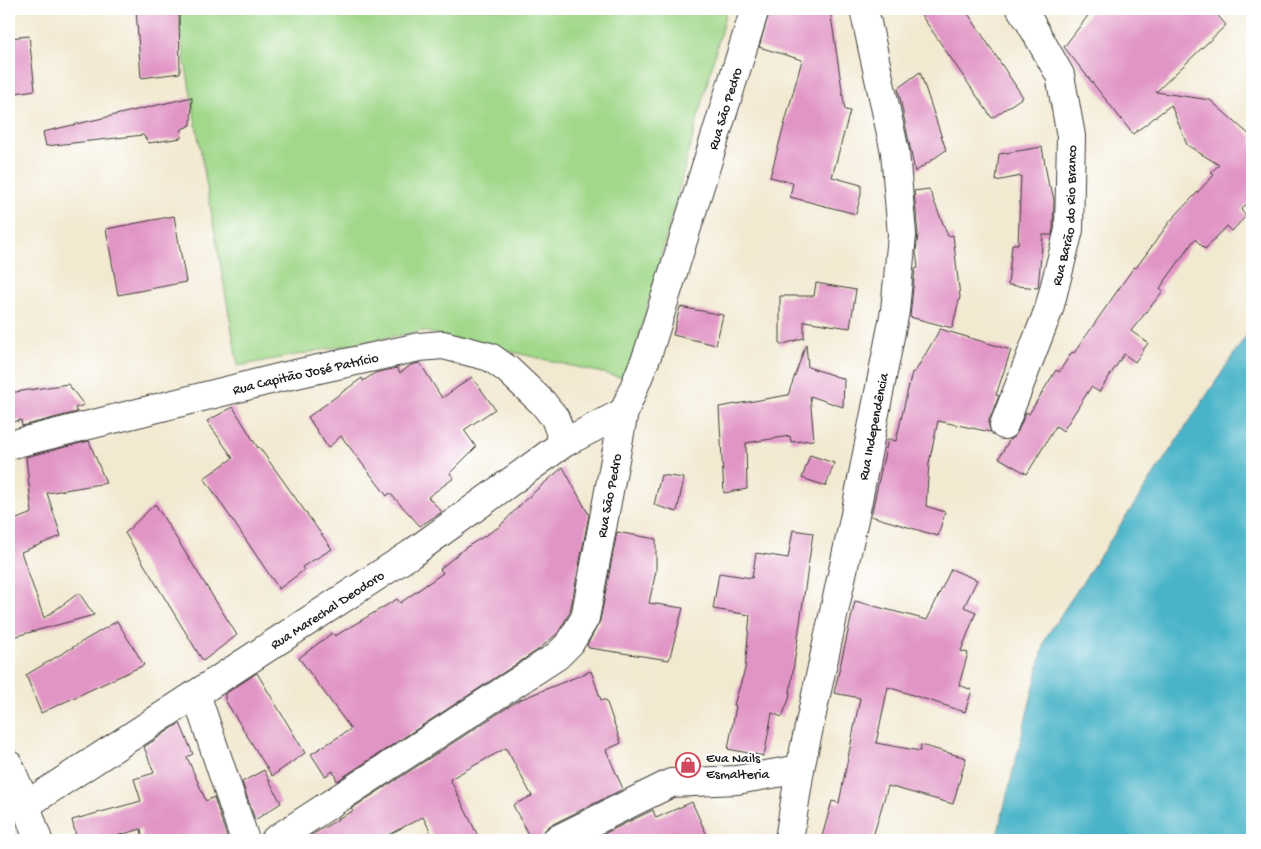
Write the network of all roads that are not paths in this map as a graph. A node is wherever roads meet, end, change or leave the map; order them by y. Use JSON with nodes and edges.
{"nodes":[{"id":1,"x":755,"y":9,"type":"edge"},
{"id":2,"x":864,"y":9,"type":"edge"},
{"id":3,"x":1033,"y":13,"type":"edge"},
{"id":4,"x":624,"y":412,"type":"junction"},
{"id":5,"x":1004,"y":425,"type":"dead end"},
{"id":6,"x":564,"y":443,"type":"junction"},
{"id":7,"x":9,"y":445,"type":"edge"},
{"id":8,"x":196,"y":694,"type":"junction"},
{"id":9,"x":9,"y":765,"type":"edge"},
{"id":10,"x":800,"y":769,"type":"junction"},
{"id":11,"x":26,"y":805,"type":"junction"},
{"id":12,"x":38,"y":840,"type":"edge"},
{"id":13,"x":245,"y":840,"type":"edge"},
{"id":14,"x":275,"y":840,"type":"edge"},
{"id":15,"x":556,"y":840,"type":"edge"},
{"id":16,"x":789,"y":840,"type":"edge"}],
"edges":[{"from":1,"to":4,"type":"street","name":"Rua São Pedro"},
{"from":2,"to":10,"type":"street","name":"Rua Independência"},
{"from":3,"to":5,"type":"street","name":"Rua Barão do Rio Branco"},
{"from":4,"to":6,"type":"street","name":"Rua Marechal Deodoro"},
{"from":4,"to":14,"type":"street","name":"Rua São Pedro"},
{"from":6,"to":7,"type":"street","name":"Rua Capitão José Patrício"},
{"from":6,"to":8,"type":"street","name":"Rua Marechal Deodoro"},
{"from":8,"to":11,"type":"street","name":"Rua Marechal Deodoro"},
{"from":8,"to":13,"type":"street"},
{"from":9,"to":11,"type":"street"},
{"from":10,"to":15,"type":"street"},
{"from":10,"to":16,"type":"street","name":"Rua Independência"},
{"from":11,"to":12,"type":"street"}]}
